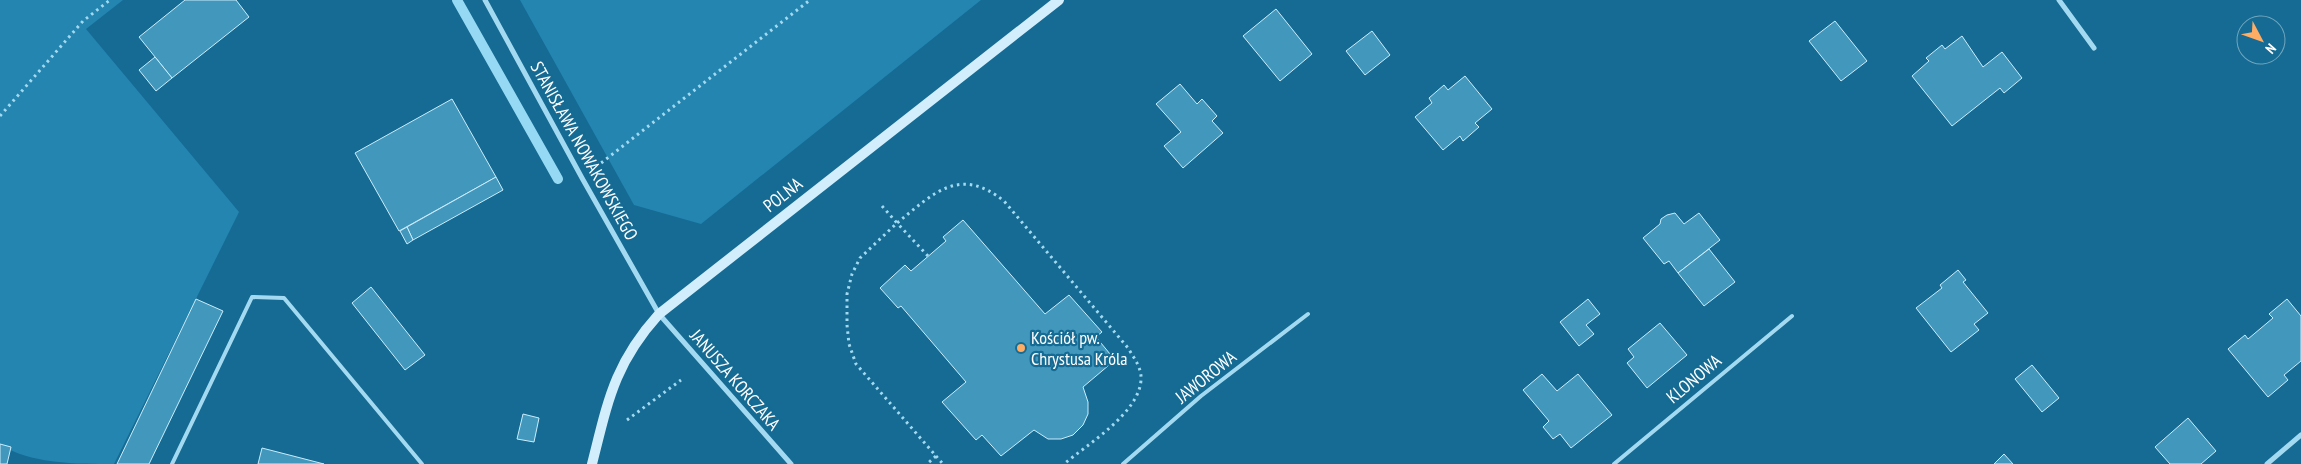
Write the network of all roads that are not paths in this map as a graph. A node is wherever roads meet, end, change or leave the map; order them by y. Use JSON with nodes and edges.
{"nodes":[{"id":1,"x":485,"y":0,"type":"edge"},
{"id":2,"x":1059,"y":0,"type":"edge"},
{"id":3,"x":2059,"y":0,"type":"edge"},
{"id":4,"x":2094,"y":48,"type":"dead end"},
{"id":5,"x":660,"y":314,"type":"junction"},
{"id":6,"x":1308,"y":314,"type":"dead end"},
{"id":7,"x":1792,"y":316,"type":"dead end"},
{"id":8,"x":2301,"y":434,"type":"edge"},
{"id":9,"x":172,"y":464,"type":"edge"},
{"id":10,"x":422,"y":464,"type":"edge"},
{"id":11,"x":592,"y":464,"type":"edge"},
{"id":12,"x":791,"y":464,"type":"edge"},
{"id":13,"x":1123,"y":464,"type":"edge"},
{"id":14,"x":1614,"y":464,"type":"edge"},
{"id":15,"x":2267,"y":464,"type":"edge"}],
"edges":[{"from":1,"to":5,"type":"street","name":"STANISŁAWA NOWAKOWSKIEGO"},
{"from":2,"to":5,"type":"street","name":"POLNA"},
{"from":3,"to":4,"type":"street"},
{"from":5,"to":11,"type":"street","name":"POLNA"},
{"from":5,"to":12,"type":"street","name":"JANUSZA KORCZAKA"},
{"from":6,"to":13,"type":"lane","name":"JAWOROWA"},
{"from":7,"to":14,"type":"lane","name":"KLONOWA"},
{"from":8,"to":15,"type":"street"},
{"from":9,"to":10,"type":"lane"}]}
